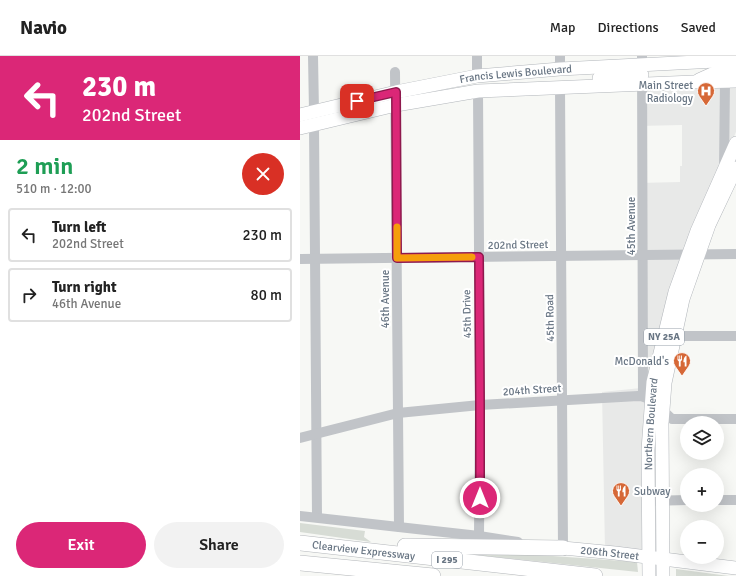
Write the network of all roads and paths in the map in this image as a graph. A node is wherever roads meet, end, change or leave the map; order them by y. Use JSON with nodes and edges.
{"nodes":[{"id":1,"x":313,"y":56,"type":"edge"},
{"id":2,"x":477,"y":56,"type":"edge"},
{"id":3,"x":728,"y":59,"type":"edge"},
{"id":4,"x":560,"y":62,"type":"edge"},
{"id":5,"x":736,"y":71,"type":"edge"},
{"id":6,"x":395,"y":72,"type":"dead end"},
{"id":7,"x":642,"y":72,"type":"edge"},
{"id":8,"x":477,"y":76,"type":"junction"},
{"id":9,"x":694,"y":82,"type":"junction"},
{"id":10,"x":730,"y":82,"type":"edge"},
{"id":11,"x":560,"y":88,"type":"junction"},
{"id":12,"x":478,"y":91,"type":"junction"},
{"id":13,"x":396,"y":99,"type":"junction"},
{"id":14,"x":314,"y":111,"type":"junction"},
{"id":15,"x":300,"y":115,"type":"edge"},
{"id":16,"x":314,"y":124,"type":"junction"},
{"id":17,"x":300,"y":128,"type":"edge"},
{"id":18,"x":736,"y":143,"type":"edge"},
{"id":19,"x":730,"y":168,"type":"edge"},
{"id":20,"x":736,"y":254,"type":"edge"},
{"id":21,"x":643,"y":255,"type":"junction"},
{"id":22,"x":694,"y":255,"type":"junction"},
{"id":23,"x":561,"y":256,"type":"junction"},
{"id":24,"x":479,"y":257,"type":"junction"},
{"id":25,"x":397,"y":258,"type":"junction"},
{"id":26,"x":314,"y":259,"type":"junction"},
{"id":27,"x":300,"y":260,"type":"edge"},
{"id":28,"x":669,"y":336,"type":"junction"},
{"id":29,"x":736,"y":336,"type":"edge"},
{"id":30,"x":659,"y":382,"type":"junction"},
{"id":31,"x":647,"y":399,"type":"junction"},
{"id":32,"x":562,"y":400,"type":"junction"},
{"id":33,"x":480,"y":406,"type":"junction"},
{"id":34,"x":663,"y":411,"type":"junction"},
{"id":35,"x":398,"y":413,"type":"junction"},
{"id":36,"x":736,"y":419,"type":"edge"},
{"id":37,"x":316,"y":433,"type":"junction"},
{"id":38,"x":300,"y":438,"type":"edge"},
{"id":39,"x":680,"y":500,"type":"edge"},
{"id":40,"x":724,"y":500,"type":"edge"},
{"id":41,"x":736,"y":500,"type":"edge"},
{"id":42,"x":648,"y":501,"type":"junction"},
{"id":43,"x":663,"y":501,"type":"junction"},
{"id":44,"x":300,"y":516,"type":"edge"},
{"id":45,"x":317,"y":517,"type":"junction"},
{"id":46,"x":399,"y":527,"type":"junction"},
{"id":47,"x":479,"y":536,"type":"junction"},
{"id":48,"x":305,"y":544,"type":"edge"},
{"id":49,"x":564,"y":548,"type":"junction"},
{"id":50,"x":300,"y":562,"type":"edge"},
{"id":51,"x":656,"y":566,"type":"edge"},
{"id":52,"x":300,"y":568,"type":"edge"},
{"id":53,"x":736,"y":568,"type":"edge"},
{"id":54,"x":345,"y":576,"type":"edge"},
{"id":55,"x":433,"y":576,"type":"edge"},
{"id":56,"x":595,"y":576,"type":"edge"}],
"edges":[{"from":1,"to":14,"type":"street"},
{"from":2,"to":8,"type":"street"},
{"from":3,"to":7,"type":"main road","name":"Francis Lewis Boulevard"},
{"from":4,"to":7,"type":"main road","name":"Francis Lewis Boulevard"},
{"from":4,"to":8,"type":"main road","name":"Francis Lewis Boulevard"},
{"from":5,"to":9,"type":"main road"},
{"from":6,"to":13,"type":"street","name":"46th Avenue"},
{"from":7,"to":9,"type":"main road","name":"Francis Lewis Boulevard"},
{"from":7,"to":11,"type":"main road","name":"Francis Lewis Boulevard"},
{"from":7,"to":21,"type":"street","name":"45th Avenue"},
{"from":8,"to":13,"type":"main road","name":"Francis Lewis Boulevard"},
{"from":9,"to":10,"type":"main road","name":"Francis Lewis Boulevard"},
{"from":10,"to":19,"type":"street"},
{"from":11,"to":12,"type":"main road","name":"Francis Lewis Boulevard"},
{"from":11,"to":23,"type":"street","name":"45th Road"},
{"from":12,"to":13,"type":"main road","name":"Francis Lewis Boulevard"},
{"from":12,"to":24,"type":"street","name":"45th Drive"},
{"from":13,"to":14,"type":"main road","name":"Francis Lewis Boulevard"},
{"from":13,"to":16,"type":"main road","name":"Francis Lewis Boulevard"},
{"from":13,"to":25,"type":"street","name":"46th Avenue"},
{"from":14,"to":15,"type":"main road","name":"Francis Lewis Boulevard"},
{"from":16,"to":17,"type":"main road","name":"Francis Lewis Boulevard"},
{"from":16,"to":26,"type":"street"},
{"from":18,"to":19,"type":"main road","name":"Northern Boulevard","number":"NY 25A"},
{"from":19,"to":22,"type":"main road","name":"Northern Boulevard","number":"NY 25A"},
{"from":19,"to":22,"type":"main road","name":"Northern Boulevard","number":"NY 25A"},
{"from":20,"to":22,"type":"street","name":"202nd Street"},
{"from":21,"to":22,"type":"street","name":"202nd Street"},
{"from":21,"to":23,"type":"street","name":"202nd Street"},
{"from":21,"to":31,"type":"street","name":"45th Avenue"},
{"from":22,"to":28,"type":"main road","name":"Northern Boulevard","number":"NY 25A"},
{"from":22,"to":28,"type":"main road","name":"Northern Boulevard","number":"NY 25A"},
{"from":23,"to":24,"type":"street","name":"202nd Street"},
{"from":23,"to":32,"type":"street","name":"45th Road"},
{"from":24,"to":25,"type":"street","name":"202nd Street"},
{"from":24,"to":33,"type":"street","name":"45th Drive"},
{"from":25,"to":26,"type":"street","name":"202nd Street"},
{"from":25,"to":35,"type":"street","name":"46th Avenue"},
{"from":26,"to":27,"type":"street","name":"202nd Street"},
{"from":26,"to":37,"type":"street"},
{"from":28,"to":29,"type":"street"},
{"from":28,"to":30,"type":"main road","name":"Northern Boulevard","number":"NY 25A"},
{"from":30,"to":31,"type":"main road","name":"Northern Boulevard"},
{"from":30,"to":34,"type":"main road","name":"Northern Boulevard"},
{"from":31,"to":32,"type":"street","name":"204th Street"},
{"from":31,"to":34,"type":"street"},
{"from":31,"to":42,"type":"main road","name":"Northern Boulevard"},
{"from":32,"to":33,"type":"street","name":"204th Street"},
{"from":32,"to":49,"type":"street","name":"45th Road"},
{"from":33,"to":35,"type":"street","name":"204th Street"},
{"from":33,"to":47,"type":"street","name":"45th Drive"},
{"from":34,"to":36,"type":"street"},
{"from":34,"to":43,"type":"main road","name":"Northern Boulevard"},
{"from":35,"to":37,"type":"street","name":"204th Street"},
{"from":35,"to":46,"type":"street","name":"46th Avenue"},
{"from":37,"to":38,"type":"street","name":"204th Street"},
{"from":37,"to":45,"type":"street"},
{"from":39,"to":43,"type":"street"},
{"from":40,"to":41,"type":"street"},
{"from":42,"to":43,"type":"street"},
{"from":42,"to":51,"type":"main road","name":"Northern Boulevard"},
{"from":43,"to":51,"type":"main road","name":"Northern Boulevard"},
{"from":44,"to":45,"type":"street"},
{"from":45,"to":46,"type":"street"},
{"from":46,"to":47,"type":"street"},
{"from":47,"to":49,"type":"street"},
{"from":48,"to":49,"type":"highway"},
{"from":48,"to":56,"type":"highway","name":"Clearview Expressway","number":"I 295"},
{"from":49,"to":51,"type":"main road","name":"206th Street"},
{"from":50,"to":55,"type":"highway","name":"Clearview Expressway","number":"I 295"},
{"from":51,"to":53,"type":"main road"},
{"from":52,"to":54,"type":"highway"}]}
